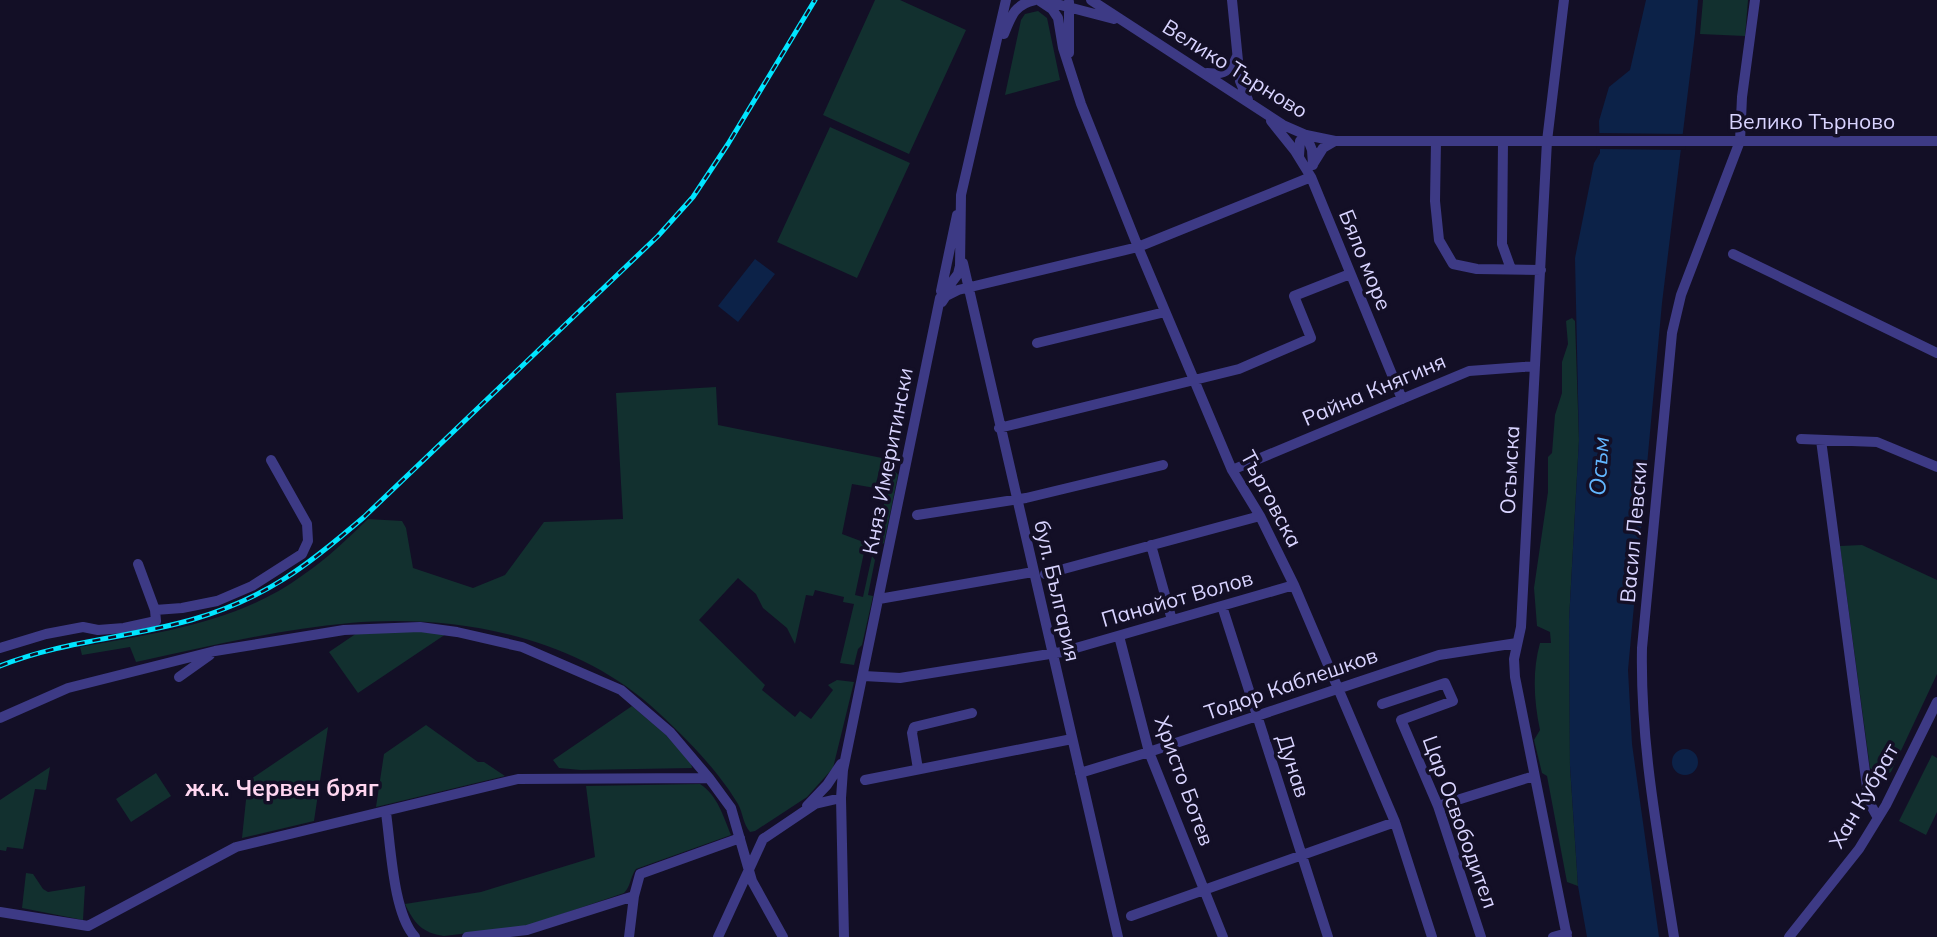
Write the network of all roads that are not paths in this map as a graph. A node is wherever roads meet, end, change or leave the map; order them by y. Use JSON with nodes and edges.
{"nodes":[{"id":1,"x":1006,"y":0,"type":"edge"},
{"id":2,"x":1034,"y":0,"type":"edge"},
{"id":3,"x":1091,"y":0,"type":"edge"},
{"id":4,"x":1232,"y":0,"type":"edge"},
{"id":5,"x":1563,"y":0,"type":"edge"},
{"id":6,"x":1755,"y":0,"type":"edge"},
{"id":7,"x":1044,"y":1,"type":"edge"},
{"id":8,"x":1069,"y":3,"type":"edge"},
{"id":9,"x":1101,"y":16,"type":"junction"},
{"id":10,"x":1123,"y":22,"type":"junction"},
{"id":11,"x":1068,"y":44,"type":"junction"},
{"id":12,"x":1236,"y":65,"type":"junction"},
{"id":13,"x":992,"y":66,"type":"junction"},
{"id":14,"x":1204,"y":73,"type":"junction"},
{"id":15,"x":1072,"y":80,"type":"junction"},
{"id":16,"x":1229,"y":89,"type":"junction"},
{"id":17,"x":1251,"y":104,"type":"junction"},
{"id":18,"x":1263,"y":112,"type":"junction"},
{"id":19,"x":1306,"y":135,"type":"junction"},
{"id":20,"x":1335,"y":141,"type":"junction"},
{"id":21,"x":1436,"y":141,"type":"junction"},
{"id":22,"x":1503,"y":141,"type":"junction"},
{"id":23,"x":1547,"y":141,"type":"junction"},
{"id":24,"x":1740,"y":141,"type":"junction"},
{"id":25,"x":1937,"y":141,"type":"edge"},
{"id":26,"x":1300,"y":159,"type":"junction"},
{"id":27,"x":1313,"y":165,"type":"junction"},
{"id":28,"x":1311,"y":177,"type":"junction"},
{"id":29,"x":961,"y":195,"type":"junction"},
{"id":30,"x":1138,"y":247,"type":"junction"},
{"id":31,"x":961,"y":253,"type":"junction"},
{"id":32,"x":1734,"y":254,"type":"dead end"},
{"id":33,"x":1511,"y":269,"type":"junction"},
{"id":34,"x":1541,"y":270,"type":"junction"},
{"id":35,"x":1350,"y":274,"type":"junction"},
{"id":36,"x":967,"y":288,"type":"junction"},
{"id":37,"x":940,"y":298,"type":"junction"},
{"id":38,"x":1165,"y":312,"type":"junction"},
{"id":39,"x":937,"y":314,"type":"junction"},
{"id":40,"x":1037,"y":343,"type":"dead end"},
{"id":41,"x":1937,"y":353,"type":"edge"},
{"id":42,"x":1535,"y":366,"type":"junction"},
{"id":43,"x":1194,"y":381,"type":"junction"},
{"id":44,"x":1402,"y":399,"type":"junction"},
{"id":45,"x":999,"y":428,"type":"junction"},
{"id":46,"x":1801,"y":439,"type":"dead end"},
{"id":47,"x":1821,"y":440,"type":"junction"},
{"id":48,"x":271,"y":460,"type":"dead end"},
{"id":49,"x":1163,"y":464,"type":"dead end"},
{"id":50,"x":1937,"y":467,"type":"edge"},
{"id":51,"x":1232,"y":470,"type":"junction"},
{"id":52,"x":1016,"y":500,"type":"junction"},
{"id":53,"x":917,"y":515,"type":"dead end"},
{"id":54,"x":1260,"y":516,"type":"junction"},
{"id":55,"x":1151,"y":545,"type":"junction"},
{"id":56,"x":138,"y":564,"type":"dead end"},
{"id":57,"x":1033,"y":572,"type":"junction"},
{"id":58,"x":1045,"y":574,"type":"dead end"},
{"id":59,"x":1294,"y":585,"type":"junction"},
{"id":60,"x":879,"y":599,"type":"junction"},
{"id":61,"x":1222,"y":606,"type":"junction"},
{"id":62,"x":155,"y":610,"type":"junction"},
{"id":63,"x":1172,"y":620,"type":"junction"},
{"id":64,"x":1119,"y":636,"type":"junction"},
{"id":65,"x":1517,"y":643,"type":"junction"},
{"id":66,"x":0,"y":648,"type":"edge"},
{"id":67,"x":215,"y":651,"type":"junction"},
{"id":68,"x":1052,"y":654,"type":"junction"},
{"id":69,"x":864,"y":676,"type":"junction"},
{"id":70,"x":179,"y":677,"type":"dead end"},
{"id":71,"x":1339,"y":688,"type":"junction"},
{"id":72,"x":1937,"y":702,"type":"edge"},
{"id":73,"x":1382,"y":704,"type":"dead end"},
{"id":74,"x":972,"y":713,"type":"dead end"},
{"id":75,"x":1257,"y":717,"type":"junction"},
{"id":76,"x":0,"y":718,"type":"edge"},
{"id":77,"x":1072,"y":739,"type":"junction"},
{"id":78,"x":1149,"y":752,"type":"junction"},
{"id":79,"x":847,"y":753,"type":"junction"},
{"id":80,"x":918,"y":769,"type":"junction"},
{"id":81,"x":1080,"y":773,"type":"junction"},
{"id":82,"x":1534,"y":776,"type":"junction"},
{"id":83,"x":709,"y":778,"type":"junction"},
{"id":84,"x":865,"y":780,"type":"dead end"},
{"id":85,"x":841,"y":798,"type":"junction"},
{"id":86,"x":1438,"y":806,"type":"junction"},
{"id":87,"x":803,"y":811,"type":"junction"},
{"id":88,"x":386,"y":813,"type":"junction"},
{"id":89,"x":1878,"y":818,"type":"junction"},
{"id":90,"x":1395,"y":822,"type":"junction"},
{"id":91,"x":740,"y":838,"type":"junction"},
{"id":92,"x":763,"y":839,"type":"junction"},
{"id":93,"x":743,"y":851,"type":"junction"},
{"id":94,"x":1301,"y":855,"type":"junction"},
{"id":95,"x":748,"y":871,"type":"junction"},
{"id":96,"x":1204,"y":891,"type":"junction"},
{"id":97,"x":634,"y":895,"type":"junction"},
{"id":98,"x":0,"y":912,"type":"edge"},
{"id":99,"x":1131,"y":916,"type":"dead end"},
{"id":100,"x":527,"y":933,"type":"edge"},
{"id":101,"x":1567,"y":935,"type":"edge"},
{"id":102,"x":415,"y":937,"type":"edge"},
{"id":103,"x":467,"y":937,"type":"edge"},
{"id":104,"x":629,"y":937,"type":"edge"},
{"id":105,"x":718,"y":937,"type":"edge"},
{"id":106,"x":783,"y":937,"type":"edge"},
{"id":107,"x":844,"y":937,"type":"edge"},
{"id":108,"x":1118,"y":937,"type":"edge"},
{"id":109,"x":1223,"y":937,"type":"edge"},
{"id":110,"x":1328,"y":937,"type":"edge"},
{"id":111,"x":1433,"y":937,"type":"edge"},
{"id":112,"x":1480,"y":937,"type":"edge"},
{"id":113,"x":1553,"y":937,"type":"edge"},
{"id":114,"x":1674,"y":937,"type":"edge"},
{"id":115,"x":1789,"y":937,"type":"edge"}],
"edges":[{"from":1,"to":13,"type":"street","name":"Княз Имеритински"},
{"from":2,"to":7,"type":"street"},
{"from":2,"to":13,"type":"street"},
{"from":3,"to":10,"type":"street","name":"Велико Търново"},
{"from":4,"to":12,"type":"street"},
{"from":5,"to":23,"type":"street","name":"Осъмска"},
{"from":6,"to":24,"type":"street","name":"Васил Левски"},
{"from":7,"to":8,"type":"street"},
{"from":7,"to":15,"type":"street"},
{"from":8,"to":9,"type":"street"},
{"from":8,"to":11,"type":"street"},
{"from":9,"to":10,"type":"street"},
{"from":9,"to":11,"type":"street"},
{"from":10,"to":14,"type":"street","name":"Велико Търново"},
{"from":11,"to":15,"type":"street"},
{"from":12,"to":14,"type":"street"},
{"from":12,"to":16,"type":"street"},
{"from":12,"to":17,"type":"street"},
{"from":13,"to":29,"type":"street","name":"Княз Имеритински"},
{"from":14,"to":16,"type":"street","name":"Велико Търново"},
{"from":15,"to":30,"type":"street","name":"Търговска"},
{"from":16,"to":17,"type":"street","name":"Велико Търново"},
{"from":17,"to":18,"type":"street","name":"Велико Търново"},
{"from":18,"to":19,"type":"street","name":"Велико Търново"},
{"from":18,"to":26,"type":"street","name":"Бяло море"},
{"from":19,"to":20,"type":"street","name":"Велико Търново"},
{"from":19,"to":26,"type":"street"},
{"from":19,"to":27,"type":"street"},
{"from":20,"to":21,"type":"street","name":"Велико Търново"},
{"from":20,"to":27,"type":"street"},
{"from":21,"to":22,"type":"street","name":"Велико Търново"},
{"from":21,"to":33,"type":"street"},
{"from":22,"to":23,"type":"street","name":"Велико Търново"},
{"from":22,"to":33,"type":"street"},
{"from":23,"to":24,"type":"street","name":"Велико Търново"},
{"from":23,"to":34,"type":"street","name":"Осъмска"},
{"from":24,"to":25,"type":"street","name":"Велико Търново"},
{"from":24,"to":114,"type":"street","name":"Васил Левски"},
{"from":26,"to":28,"type":"street","name":"Бяло море"},
{"from":27,"to":28,"type":"street"},
{"from":28,"to":30,"type":"street"},
{"from":28,"to":35,"type":"street","name":"Бяло море"},
{"from":29,"to":31,"type":"street","name":"Княз Имеритински"},
{"from":29,"to":37,"type":"street"},
{"from":30,"to":36,"type":"street"},
{"from":30,"to":38,"type":"street","name":"Търговска"},
{"from":31,"to":36,"type":"street","name":"бул. България"},
{"from":31,"to":37,"type":"street","name":"Княз Имеритински"},
{"from":32,"to":41,"type":"street"},
{"from":33,"to":34,"type":"street"},
{"from":34,"to":42,"type":"street","name":"Осъмска"},
{"from":35,"to":43,"type":"street"},
{"from":35,"to":44,"type":"street","name":"Бяло море"},
{"from":36,"to":39,"type":"street"},
{"from":36,"to":45,"type":"street","name":"бул. България"},
{"from":37,"to":39,"type":"street","name":"Княз Имеритински"},
{"from":38,"to":40,"type":"street"},
{"from":38,"to":43,"type":"street","name":"Търговска"},
{"from":39,"to":60,"type":"street","name":"Княз Имеритински"},
{"from":42,"to":44,"type":"street","name":"Райна Княгиня"},
{"from":42,"to":65,"type":"street","name":"Осъмска"},
{"from":43,"to":45,"type":"street"},
{"from":43,"to":51,"type":"street","name":"Търговска"},
{"from":44,"to":51,"type":"street","name":"Райна Княгиня"},
{"from":45,"to":52,"type":"street","name":"бул. България"},
{"from":46,"to":47,"type":"street"},
{"from":47,"to":50,"type":"street"},
{"from":47,"to":89,"type":"street"},
{"from":48,"to":62,"type":"street"},
{"from":49,"to":52,"type":"street"},
{"from":51,"to":54,"type":"street","name":"Търговска"},
{"from":52,"to":53,"type":"street"},
{"from":52,"to":57,"type":"street","name":"бул. България"},
{"from":54,"to":55,"type":"street"},
{"from":54,"to":59,"type":"street","name":"Търговска"},
{"from":55,"to":58,"type":"street"},
{"from":55,"to":63,"type":"street"},
{"from":56,"to":62,"type":"street"},
{"from":57,"to":60,"type":"street"},
{"from":57,"to":68,"type":"street","name":"бул. България"},
{"from":59,"to":61,"type":"street","name":"Панайот Волов"},
{"from":59,"to":71,"type":"street","name":"Търговска"},
{"from":60,"to":69,"type":"street","name":"Княз Имеритински"},
{"from":61,"to":63,"type":"street","name":"Панайот Волов"},
{"from":61,"to":75,"type":"street","name":"Дунав"},
{"from":62,"to":66,"type":"street"},
{"from":63,"to":64,"type":"street","name":"Панайот Волов"},
{"from":64,"to":68,"type":"street","name":"Панайот Волов"},
{"from":64,"to":78,"type":"street","name":"Христо Ботев"},
{"from":65,"to":71,"type":"street","name":"Тодор Каблешков"},
{"from":65,"to":82,"type":"street","name":"Осъмска"},
{"from":67,"to":70,"type":"street"},
{"from":67,"to":76,"type":"street"},
{"from":67,"to":83,"type":"street"},
{"from":68,"to":69,"type":"street","name":"Панайот Волов"},
{"from":68,"to":77,"type":"street","name":"бул. България"},
{"from":69,"to":79,"type":"street","name":"Княз Имеритински"},
{"from":71,"to":75,"type":"street","name":"Тодор Каблешков"},
{"from":71,"to":90,"type":"street","name":"Търговска"},
{"from":72,"to":89,"type":"street","name":"Хан Кубрат"},
{"from":73,"to":86,"type":"street","name":"Цар Освободител"},
{"from":74,"to":80,"type":"street"},
{"from":75,"to":78,"type":"street","name":"Тодор Каблешков"},
{"from":75,"to":94,"type":"street","name":"Дунав"},
{"from":77,"to":80,"type":"street"},
{"from":77,"to":81,"type":"street","name":"бул. България"},
{"from":78,"to":81,"type":"street","name":"Тодор Каблешков"},
{"from":78,"to":96,"type":"street","name":"Христо Ботев"},
{"from":79,"to":85,"type":"street","name":"Княз Имеритински"},
{"from":79,"to":87,"type":"street"},
{"from":80,"to":84,"type":"street"},
{"from":81,"to":108,"type":"street","name":"бул. България"},
{"from":82,"to":86,"type":"street"},
{"from":82,"to":101,"type":"street","name":"Осъмска"},
{"from":83,"to":88,"type":"street"},
{"from":83,"to":91,"type":"street"},
{"from":85,"to":87,"type":"street"},
{"from":85,"to":107,"type":"street","name":"Княз Имеритински"},
{"from":86,"to":112,"type":"street","name":"Цар Освободител"},
{"from":87,"to":92,"type":"street"},
{"from":88,"to":98,"type":"street"},
{"from":88,"to":102,"type":"street"},
{"from":89,"to":115,"type":"street","name":"Хан Кубрат"},
{"from":90,"to":94,"type":"street"},
{"from":90,"to":111,"type":"street","name":"Търговска"},
{"from":91,"to":93,"type":"street"},
{"from":91,"to":97,"type":"street"},
{"from":92,"to":93,"type":"street"},
{"from":92,"to":95,"type":"street"},
{"from":93,"to":95,"type":"street"},
{"from":94,"to":96,"type":"street"},
{"from":94,"to":110,"type":"street","name":"Дунав"},
{"from":95,"to":105,"type":"street"},
{"from":95,"to":106,"type":"street"},
{"from":96,"to":99,"type":"street"},
{"from":96,"to":109,"type":"street","name":"Христо Ботев"},
{"from":97,"to":100,"type":"street"},
{"from":97,"to":104,"type":"street"},
{"from":100,"to":103,"type":"street"},
{"from":101,"to":113,"type":"street"}]}
